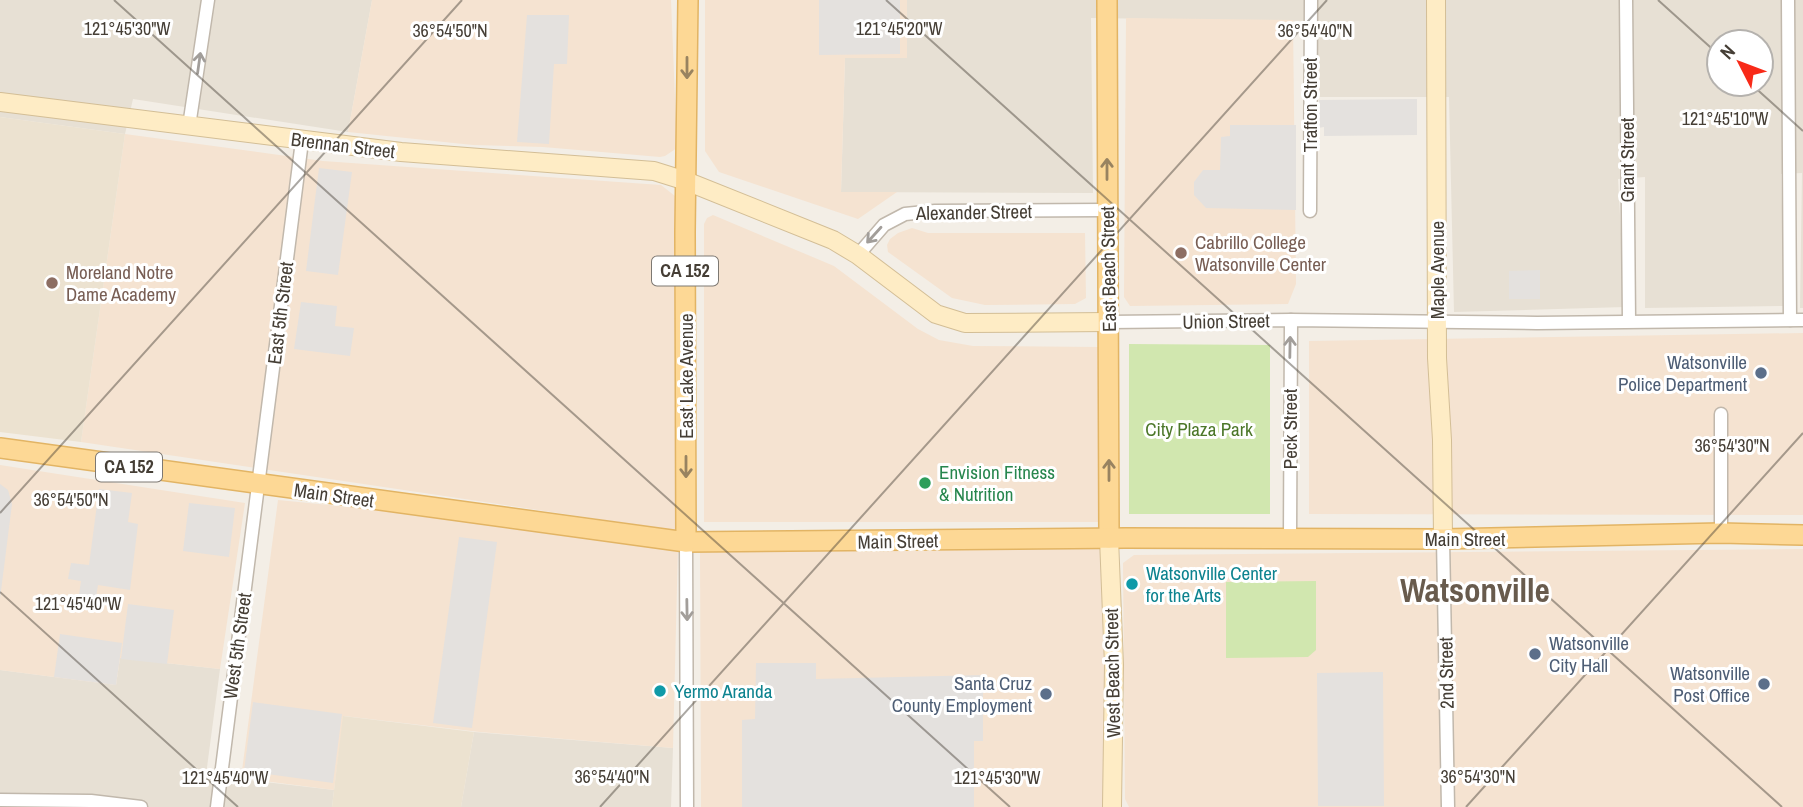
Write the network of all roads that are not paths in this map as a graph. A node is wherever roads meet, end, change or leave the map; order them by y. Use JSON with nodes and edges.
{"nodes":[{"id":1,"x":208,"y":0,"type":"edge"},
{"id":2,"x":688,"y":0,"type":"edge"},
{"id":3,"x":1107,"y":0,"type":"edge"},
{"id":4,"x":1311,"y":0,"type":"edge"},
{"id":5,"x":1436,"y":0,"type":"edge"},
{"id":6,"x":1626,"y":0,"type":"edge"},
{"id":7,"x":1788,"y":0,"type":"edge"},
{"id":8,"x":0,"y":102,"type":"edge"},
{"id":9,"x":189,"y":126,"type":"junction"},
{"id":10,"x":302,"y":141,"type":"junction"},
{"id":11,"x":686,"y":181,"type":"junction"},
{"id":12,"x":1107,"y":210,"type":"junction"},
{"id":13,"x":1310,"y":211,"type":"dead end"},
{"id":14,"x":858,"y":255,"type":"junction"},
{"id":15,"x":1291,"y":320,"type":"junction"},
{"id":16,"x":1629,"y":320,"type":"junction"},
{"id":17,"x":1796,"y":320,"type":"edge"},
{"id":18,"x":1109,"y":322,"type":"junction"},
{"id":19,"x":1437,"y":322,"type":"junction"},
{"id":20,"x":1721,"y":414,"type":"dead end"},
{"id":21,"x":0,"y":448,"type":"edge"},
{"id":22,"x":258,"y":485,"type":"junction"},
{"id":23,"x":1721,"y":533,"type":"junction"},
{"id":24,"x":1803,"y":535,"type":"edge"},
{"id":25,"x":1109,"y":538,"type":"junction"},
{"id":26,"x":1290,"y":538,"type":"junction"},
{"id":27,"x":1443,"y":539,"type":"junction"},
{"id":28,"x":686,"y":542,"type":"junction"},
{"id":29,"x":0,"y":800,"type":"edge"},
{"id":30,"x":141,"y":807,"type":"edge"},
{"id":31,"x":217,"y":807,"type":"edge"},
{"id":32,"x":687,"y":807,"type":"edge"},
{"id":33,"x":1112,"y":807,"type":"edge"},
{"id":34,"x":1448,"y":807,"type":"edge"}],
"edges":[{"from":9,"to":1,"type":"street","one_way":true},
{"from":2,"to":11,"type":"main road","name":"East Lake Avenue","number":"CA 152","one_way":true},
{"from":12,"to":3,"type":"main road","name":"East Beach Street","one_way":true},
{"from":4,"to":13,"type":"street","name":"Trafton Street"},
{"from":5,"to":19,"type":"street","name":"Maple Avenue"},
{"from":6,"to":16,"type":"street","name":"Grant Street"},
{"from":7,"to":17,"type":"street"},
{"from":8,"to":9,"type":"street","name":"Brennan Street"},
{"from":9,"to":10,"type":"street","name":"Brennan Street"},
{"from":10,"to":11,"type":"street","name":"Brennan Street"},
{"from":10,"to":22,"type":"street","name":"East 5th Street"},
{"from":11,"to":14,"type":"street","name":"Union Street"},
{"from":11,"to":28,"type":"main road","name":"East Lake Avenue","number":"CA 152","one_way":true},
{"from":12,"to":14,"type":"street","name":"Alexander Street","one_way":true},
{"from":12,"to":18,"type":"main road","name":"East Beach Street"},
{"from":14,"to":18,"type":"street","name":"Union Street"},
{"from":15,"to":18,"type":"street","name":"Union Street"},
{"from":15,"to":19,"type":"street","name":"Union Street"},
{"from":26,"to":15,"type":"street","name":"Peck Street","one_way":true},
{"from":16,"to":17,"type":"street","name":"Union Street"},
{"from":16,"to":19,"type":"street","name":"Union Street"},
{"from":25,"to":18,"type":"main road","name":"East Beach Street","one_way":true},
{"from":19,"to":27,"type":"street","name":"Maple Avenue"},
{"from":20,"to":23,"type":"street"},
{"from":21,"to":22,"type":"main road","name":"Main Street","number":"CA 152"},
{"from":22,"to":28,"type":"main road","name":"Main Street","number":"CA 152"},
{"from":22,"to":31,"type":"street","name":"West 5th Street"},
{"from":23,"to":24,"type":"main road","name":"Main Street"},
{"from":23,"to":27,"type":"main road","name":"Main Street"},
{"from":25,"to":26,"type":"main road","name":"Main Street"},
{"from":25,"to":28,"type":"main road","name":"Main Street","number":"CA 152"},
{"from":25,"to":33,"type":"street","name":"West Beach Street"},
{"from":26,"to":27,"type":"main road","name":"Main Street"},
{"from":27,"to":34,"type":"street","name":"2nd Street"},
{"from":28,"to":32,"type":"street","one_way":true},
{"from":29,"to":30,"type":"street"}]}
